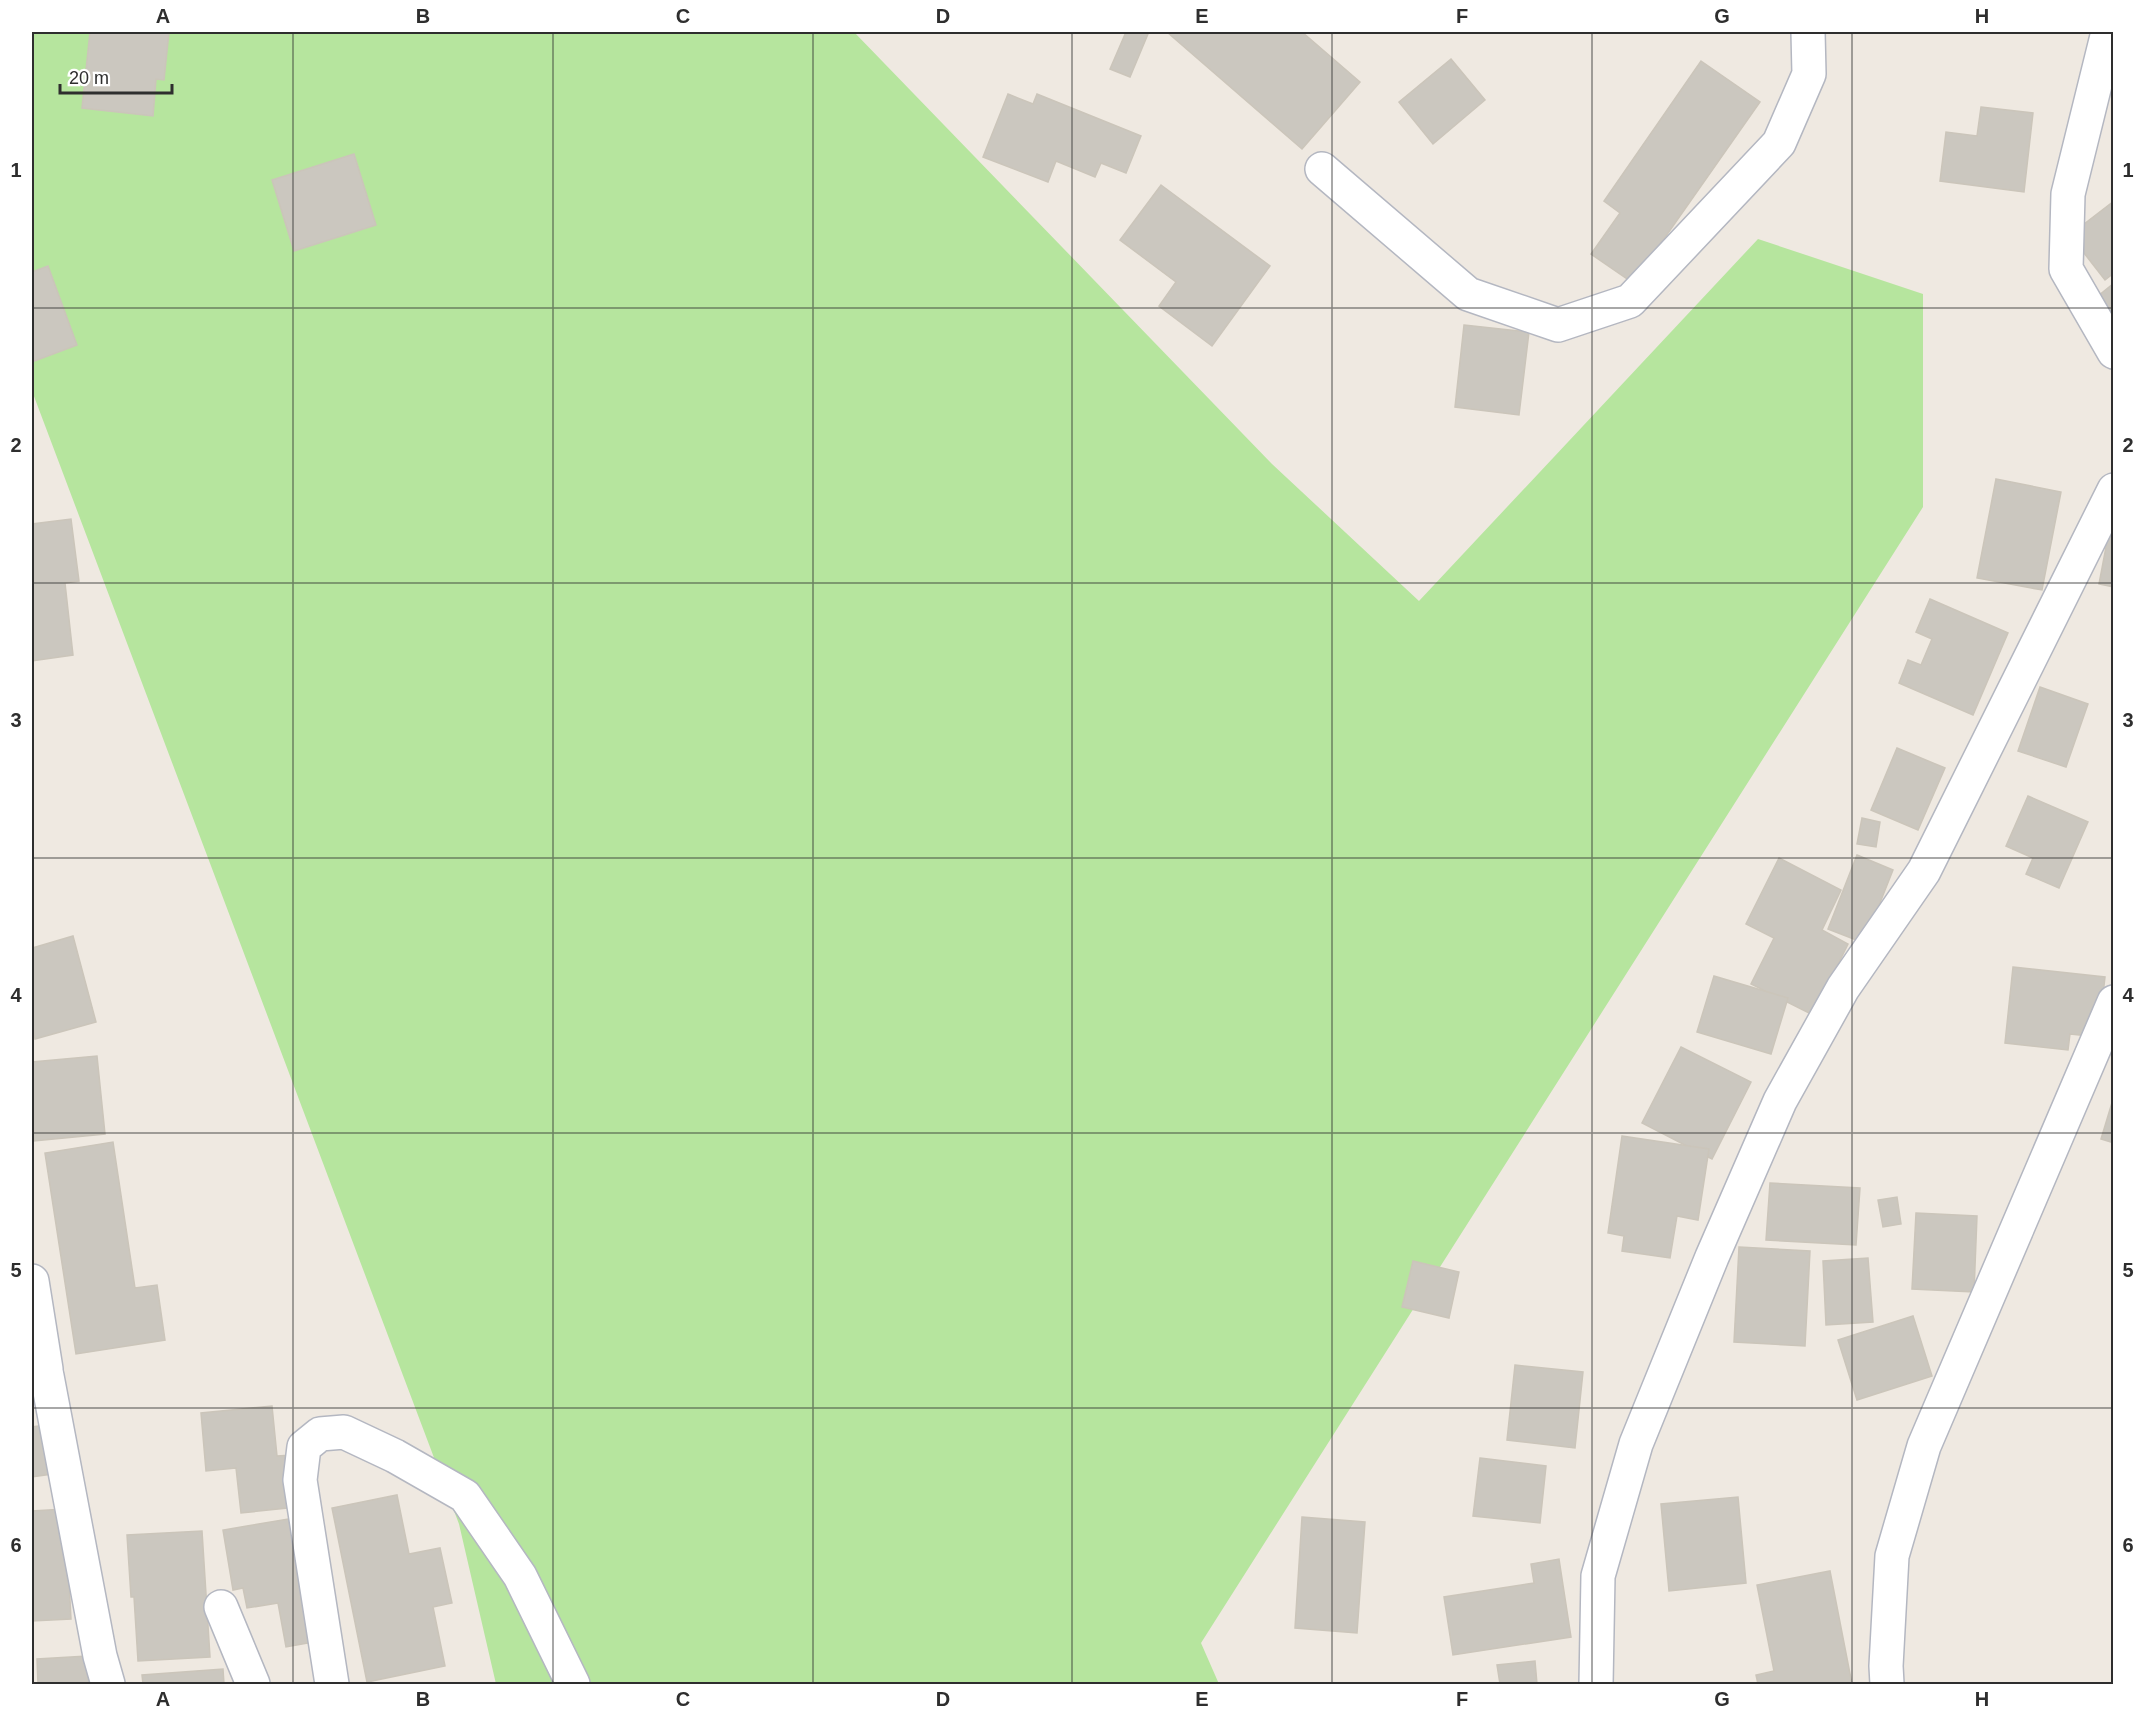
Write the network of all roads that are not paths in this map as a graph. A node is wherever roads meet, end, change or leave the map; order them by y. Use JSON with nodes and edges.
{"nodes":[{"id":1,"x":1808,"y":32,"type":"edge"},
{"id":2,"x":2108,"y":32,"type":"edge"},
{"id":3,"x":1322,"y":169,"type":"dead end"},
{"id":4,"x":2114,"y":352,"type":"edge"},
{"id":5,"x":2114,"y":489,"type":"edge"},
{"id":6,"x":2114,"y":1002,"type":"edge"},
{"id":7,"x":32,"y":1281,"type":"edge"},
{"id":8,"x":32,"y":1348,"type":"edge"},
{"id":9,"x":47,"y":1376,"type":"junction"},
{"id":10,"x":221,"y":1607,"type":"dead end"},
{"id":11,"x":108,"y":1684,"type":"edge"},
{"id":12,"x":253,"y":1684,"type":"edge"},
{"id":13,"x":332,"y":1684,"type":"edge"},
{"id":14,"x":573,"y":1684,"type":"edge"},
{"id":15,"x":1596,"y":1684,"type":"edge"},
{"id":16,"x":1887,"y":1684,"type":"edge"}],
"edges":[{"from":1,"to":3,"type":"street"},
{"from":2,"to":4,"type":"street"},
{"from":5,"to":15,"type":"street"},
{"from":6,"to":16,"type":"street"},
{"from":7,"to":9,"type":"street"},
{"from":8,"to":9,"type":"street"},
{"from":9,"to":11,"type":"street"},
{"from":10,"to":12,"type":"street"},
{"from":13,"to":14,"type":"street"}]}
